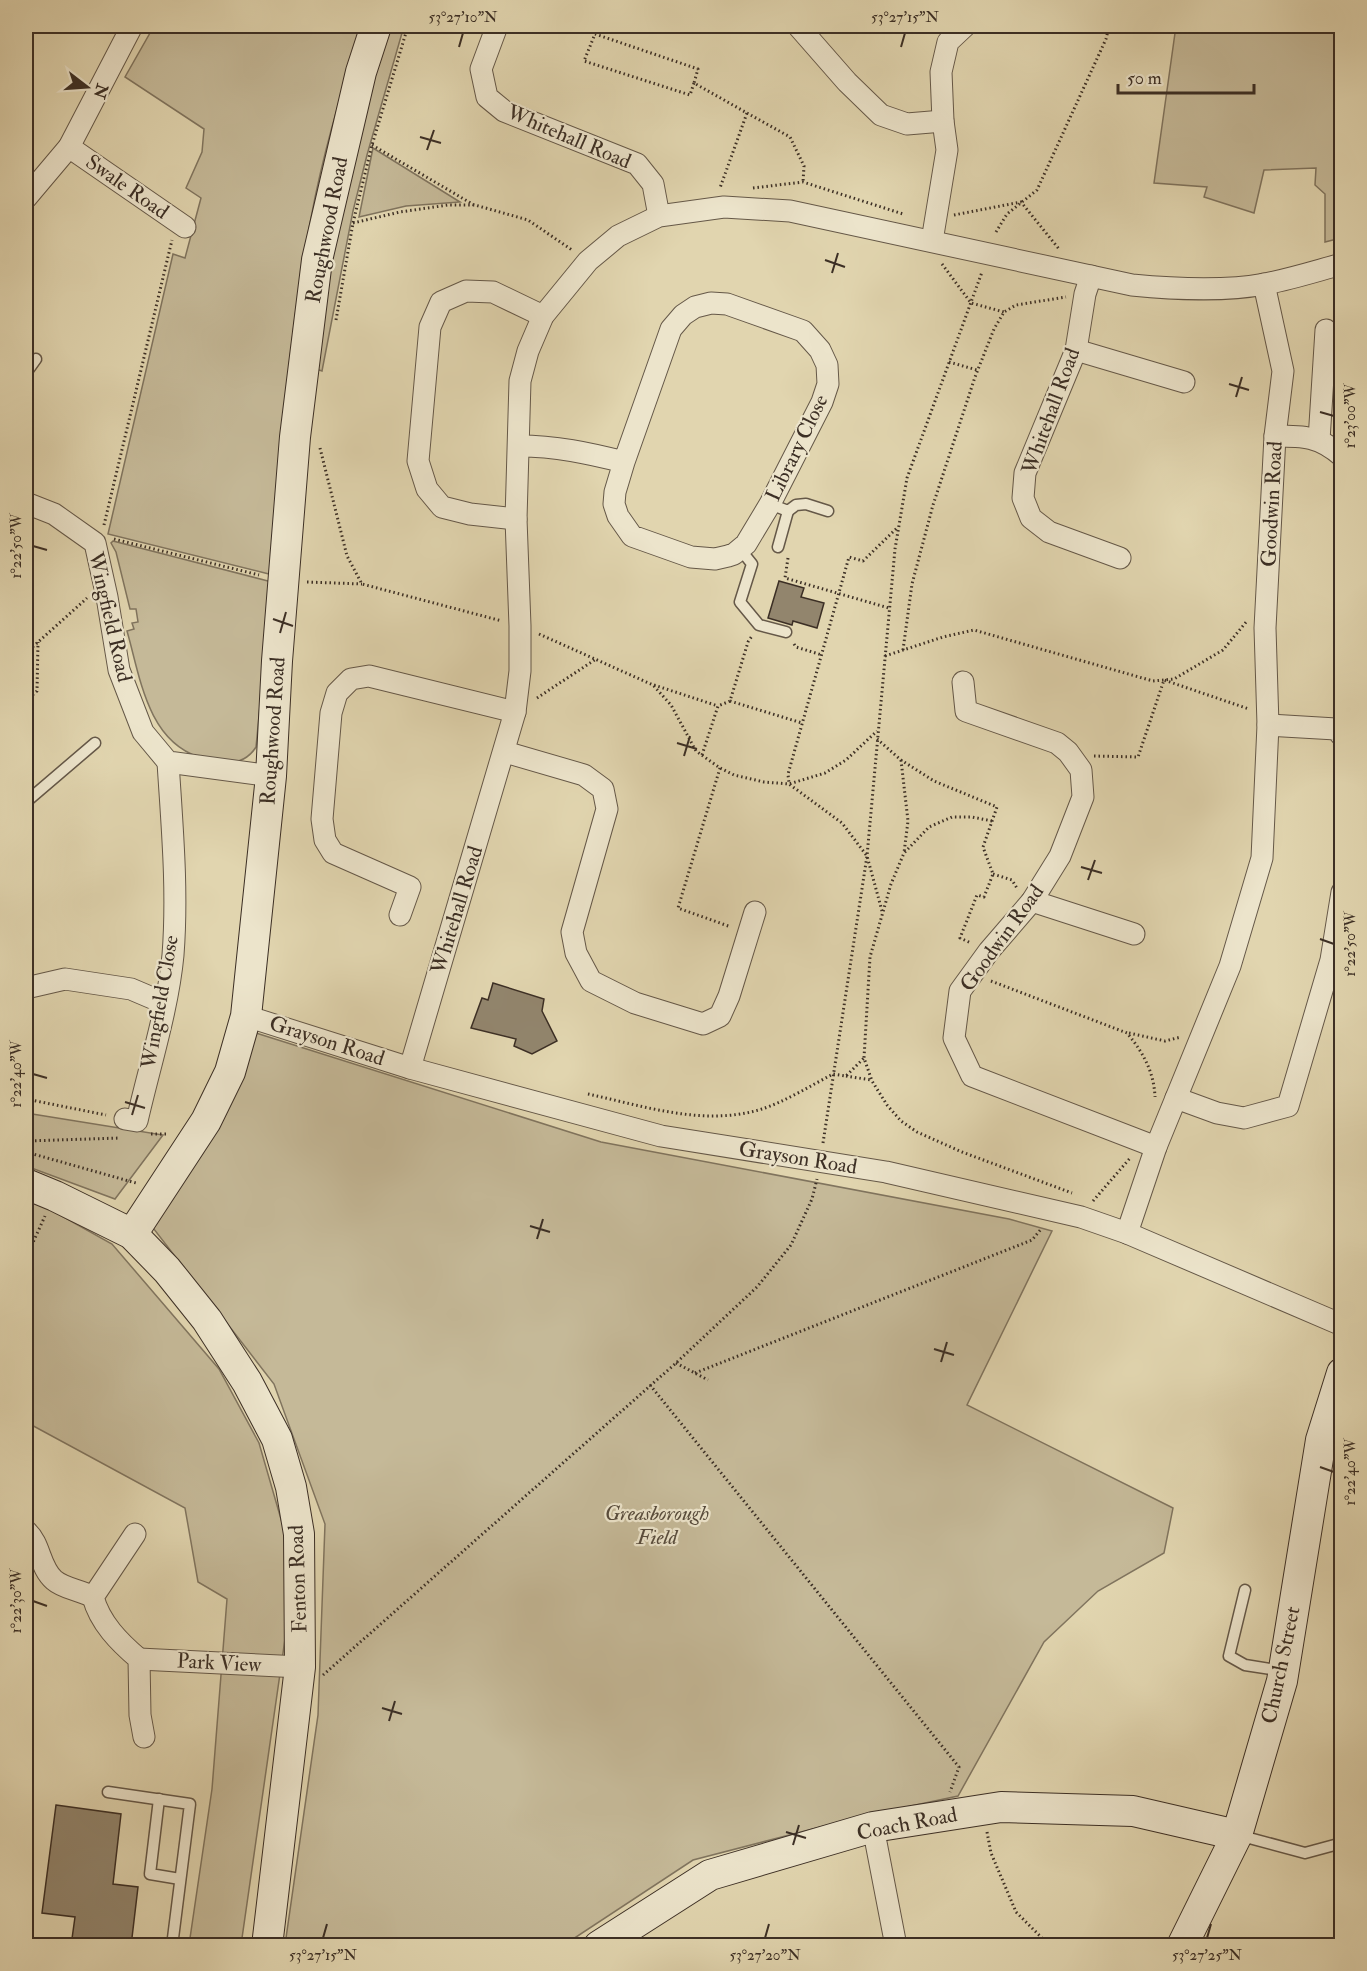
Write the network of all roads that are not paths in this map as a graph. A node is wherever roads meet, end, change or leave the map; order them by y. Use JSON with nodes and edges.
{"nodes":[{"id":1,"x":132,"y":26,"type":"edge"},
{"id":2,"x":376,"y":26,"type":"edge"},
{"id":3,"x":497,"y":26,"type":"edge"},
{"id":4,"x":798,"y":26,"type":"edge"},
{"id":5,"x":965,"y":26,"type":"edge"},
{"id":6,"x":943,"y":121,"type":"junction"},
{"id":7,"x":69,"y":147,"type":"junction"},
{"id":8,"x":26,"y":198,"type":"edge"},
{"id":9,"x":659,"y":216,"type":"junction"},
{"id":10,"x":178,"y":233,"type":"road end"},
{"id":11,"x":932,"y":241,"type":"junction"},
{"id":12,"x":1341,"y":264,"type":"edge"},
{"id":13,"x":1264,"y":284,"type":"junction"},
{"id":14,"x":1088,"y":285,"type":"junction"},
{"id":15,"x":543,"y":316,"type":"junction"},
{"id":16,"x":1326,"y":330,"type":"dead end"},
{"id":17,"x":1076,"y":350,"type":"junction"},
{"id":18,"x":36,"y":359,"type":"dead end"},
{"id":19,"x":26,"y":373,"type":"edge"},
{"id":20,"x":1184,"y":382,"type":"dead end"},
{"id":21,"x":1275,"y":436,"type":"junction"},
{"id":22,"x":1318,"y":440,"type":"junction"},
{"id":23,"x":519,"y":446,"type":"junction"},
{"id":24,"x":1341,"y":456,"type":"edge"},
{"id":25,"x":624,"y":462,"type":"junction"},
{"id":26,"x":26,"y":503,"type":"edge"},
{"id":27,"x":779,"y":508,"type":"junction"},
{"id":28,"x":828,"y":511,"type":"dead end"},
{"id":29,"x":516,"y":519,"type":"junction"},
{"id":30,"x":743,"y":547,"type":"junction"},
{"id":31,"x":778,"y":547,"type":"dead end"},
{"id":32,"x":1120,"y":558,"type":"dead end"},
{"id":33,"x":786,"y":632,"type":"road end"},
{"id":34,"x":963,"y":682,"type":"dead end"},
{"id":35,"x":515,"y":712,"type":"junction"},
{"id":36,"x":1268,"y":721,"type":"junction"},
{"id":37,"x":1341,"y":736,"type":"edge"},
{"id":38,"x":95,"y":743,"type":"dead end"},
{"id":39,"x":505,"y":752,"type":"junction"},
{"id":40,"x":168,"y":762,"type":"junction"},
{"id":41,"x":270,"y":776,"type":"junction"},
{"id":42,"x":26,"y":802,"type":"edge"},
{"id":43,"x":1341,"y":892,"type":"edge"},
{"id":44,"x":1032,"y":901,"type":"junction"},
{"id":45,"x":755,"y":912,"type":"dead end"},
{"id":46,"x":399,"y":915,"type":"dead end"},
{"id":47,"x":1134,"y":934,"type":"dead end"},
{"id":48,"x":26,"y":988,"type":"edge"},
{"id":49,"x":164,"y":1003,"type":"junction"},
{"id":50,"x":246,"y":1016,"type":"junction"},
{"id":51,"x":410,"y":1068,"type":"junction"},
{"id":52,"x":1166,"y":1099,"type":"junction"},
{"id":53,"x":132,"y":1126,"type":"road end"},
{"id":54,"x":1150,"y":1145,"type":"junction"},
{"id":55,"x":26,"y":1184,"type":"edge"},
{"id":56,"x":1127,"y":1233,"type":"junction"},
{"id":57,"x":132,"y":1234,"type":"junction"},
{"id":58,"x":1341,"y":1325,"type":"edge"},
{"id":59,"x":1341,"y":1372,"type":"edge"},
{"id":60,"x":26,"y":1531,"type":"edge"},
{"id":61,"x":135,"y":1534,"type":"dead end"},
{"id":62,"x":1245,"y":1590,"type":"dead end"},
{"id":63,"x":93,"y":1597,"type":"junction"},
{"id":64,"x":139,"y":1659,"type":"junction"},
{"id":65,"x":311,"y":1671,"type":"junction"},
{"id":66,"x":1283,"y":1671,"type":"junction"},
{"id":67,"x":144,"y":1737,"type":"dead end"},
{"id":68,"x":108,"y":1792,"type":"dead end"},
{"id":69,"x":159,"y":1799,"type":"junction"},
{"id":70,"x":873,"y":1827,"type":"junction"},
{"id":71,"x":1237,"y":1835,"type":"junction"},
{"id":72,"x":1341,"y":1843,"type":"edge"},
{"id":73,"x":180,"y":1879,"type":"junction"},
{"id":74,"x":172,"y":1946,"type":"edge"},
{"id":75,"x":267,"y":1946,"type":"edge"},
{"id":76,"x":599,"y":1946,"type":"edge"},
{"id":77,"x":896,"y":1946,"type":"edge"},
{"id":78,"x":1182,"y":1946,"type":"edge"}],
"edges":[{"from":1,"to":7,"type":"street"},
{"from":2,"to":41,"type":"street","name":"Roughwood Road"},
{"from":3,"to":9,"type":"street","name":"Whitehall Road"},
{"from":4,"to":6,"type":"street"},
{"from":5,"to":6,"type":"street"},
{"from":6,"to":11,"type":"street"},
{"from":7,"to":8,"type":"street"},
{"from":7,"to":10,"type":"street","name":"Swale Road"},
{"from":9,"to":11,"type":"street","name":"Whitehall Road"},
{"from":9,"to":15,"type":"street","name":"Whitehall Road"},
{"from":11,"to":14,"type":"street","name":"Whitehall Road"},
{"from":12,"to":13,"type":"street","name":"Whitehall Road"},
{"from":13,"to":14,"type":"street","name":"Whitehall Road"},
{"from":13,"to":21,"type":"street","name":"Goodwin Road"},
{"from":14,"to":17,"type":"street","name":"Whitehall Road"},
{"from":15,"to":23,"type":"street","name":"Whitehall Road"},
{"from":15,"to":29,"type":"street"},
{"from":16,"to":22,"type":"street"},
{"from":17,"to":20,"type":"street"},
{"from":17,"to":32,"type":"street","name":"Whitehall Road"},
{"from":18,"to":19,"type":"lane"},
{"from":21,"to":22,"type":"street"},
{"from":21,"to":36,"type":"street","name":"Goodwin Road"},
{"from":22,"to":24,"type":"street"},
{"from":23,"to":25,"type":"street"},
{"from":23,"to":29,"type":"street","name":"Whitehall Road"},
{"from":25,"to":27,"type":"street","name":"Library Close"},
{"from":25,"to":30,"type":"street","name":"Library Close"},
{"from":26,"to":40,"type":"street","name":"Wingfield Road"},
{"from":27,"to":28,"type":"lane"},
{"from":27,"to":30,"type":"street","name":"Library Close"},
{"from":27,"to":31,"type":"lane"},
{"from":29,"to":35,"type":"street","name":"Whitehall Road"},
{"from":30,"to":33,"type":"lane"},
{"from":34,"to":44,"type":"street","name":"Goodwin Road"},
{"from":35,"to":39,"type":"street","name":"Whitehall Road"},
{"from":35,"to":46,"type":"street"},
{"from":36,"to":37,"type":"street"},
{"from":36,"to":52,"type":"street","name":"Goodwin Road"},
{"from":38,"to":42,"type":"lane"},
{"from":39,"to":45,"type":"street"},
{"from":39,"to":51,"type":"street","name":"Whitehall Road"},
{"from":40,"to":41,"type":"street"},
{"from":40,"to":49,"type":"street","name":"Wingfield Close"},
{"from":41,"to":50,"type":"street","name":"Roughwood Road"},
{"from":43,"to":52,"type":"street"},
{"from":44,"to":47,"type":"street"},
{"from":44,"to":54,"type":"street","name":"Goodwin Road"},
{"from":48,"to":49,"type":"street"},
{"from":49,"to":53,"type":"street","name":"Wingfield Close"},
{"from":50,"to":51,"type":"street","name":"Grayson Road"},
{"from":50,"to":57,"type":"street","name":"Roughwood Road"},
{"from":51,"to":56,"type":"street","name":"Grayson Road"},
{"from":52,"to":54,"type":"street","name":"Goodwin Road"},
{"from":54,"to":56,"type":"street","name":"Goodwin Road"},
{"from":55,"to":57,"type":"street","name":"Fenton Road"},
{"from":56,"to":58,"type":"street","name":"Grayson Road"},
{"from":57,"to":65,"type":"street","name":"Fenton Road"},
{"from":59,"to":66,"type":"street","name":"Church Street"},
{"from":60,"to":63,"type":"street"},
{"from":61,"to":63,"type":"street"},
{"from":62,"to":66,"type":"lane"},
{"from":63,"to":64,"type":"street"},
{"from":64,"to":65,"type":"street","name":"Park View"},
{"from":64,"to":67,"type":"street"},
{"from":65,"to":75,"type":"street","name":"Fenton Road"},
{"from":66,"to":71,"type":"street","name":"Church Street"},
{"from":68,"to":69,"type":"lane"},
{"from":69,"to":73,"type":"lane"},
{"from":69,"to":73,"type":"lane"},
{"from":70,"to":71,"type":"street","name":"Coach Road"},
{"from":70,"to":76,"type":"street","name":"Coach Road"},
{"from":70,"to":77,"type":"street"},
{"from":71,"to":72,"type":"lane"},
{"from":71,"to":78,"type":"street","name":"Church Street"},
{"from":73,"to":74,"type":"lane"}]}
